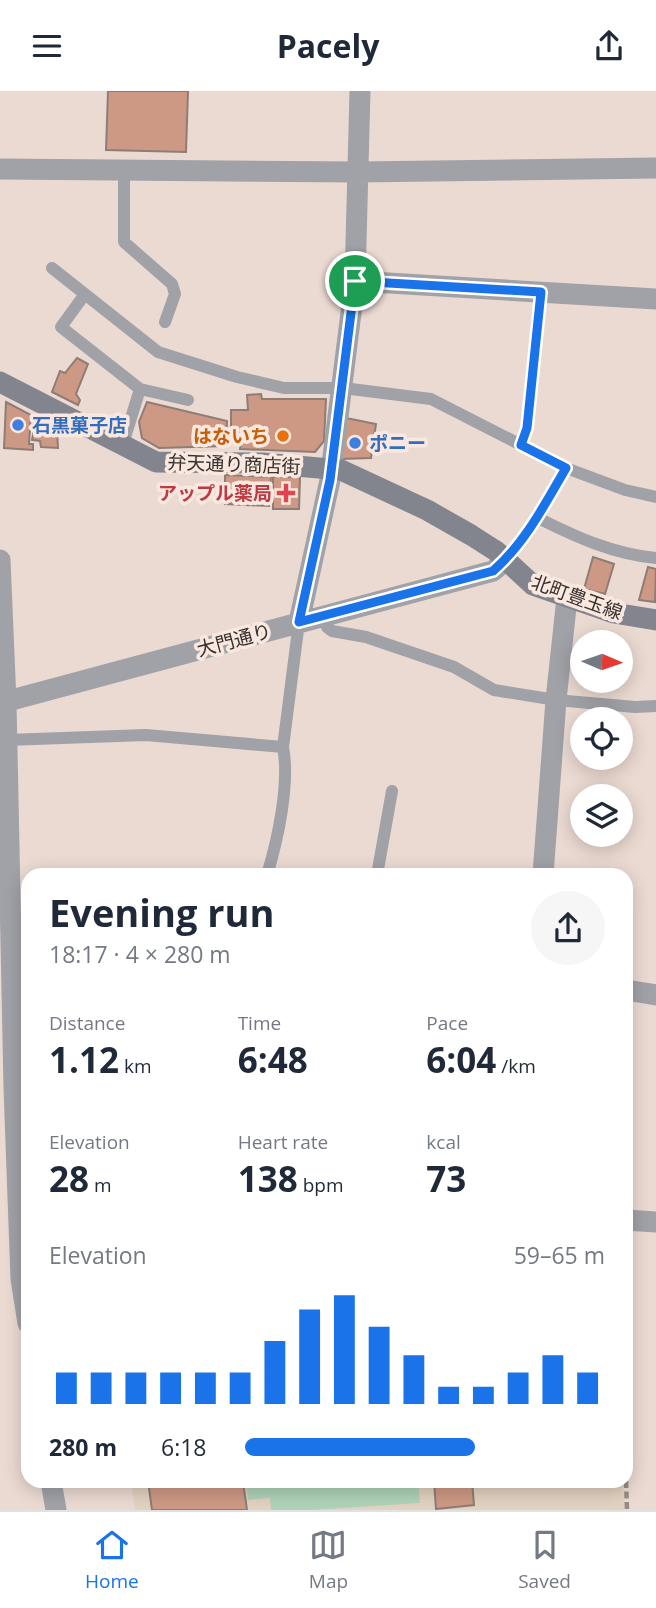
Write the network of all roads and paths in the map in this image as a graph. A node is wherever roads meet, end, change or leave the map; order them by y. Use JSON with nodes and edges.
{"nodes":[{"id":1,"x":360,"y":91,"type":"edge"},
{"id":2,"x":656,"y":168,"type":"edge"},
{"id":3,"x":0,"y":169,"type":"edge"},
{"id":4,"x":124,"y":171,"type":"junction"},
{"id":5,"x":359,"y":172,"type":"junction"},
{"id":6,"x":52,"y":268,"type":"dead end"},
{"id":7,"x":355,"y":281,"type":"junction"},
{"id":8,"x":541,"y":292,"type":"junction"},
{"id":9,"x":85,"y":294,"type":"junction"},
{"id":10,"x":656,"y":299,"type":"edge"},
{"id":11,"x":165,"y":322,"type":"dead end"},
{"id":12,"x":0,"y":382,"type":"edge"},
{"id":13,"x":343,"y":388,"type":"junction"},
{"id":14,"x":140,"y":389,"type":"junction"},
{"id":15,"x":188,"y":400,"type":"dead end"},
{"id":16,"x":123,"y":444,"type":"junction"},
{"id":17,"x":521,"y":445,"type":"junction"},
{"id":18,"x":332,"y":468,"type":"junction"},
{"id":19,"x":566,"y":468,"type":"junction"},
{"id":20,"x":656,"y":496,"type":"edge"},
{"id":21,"x":538,"y":518,"type":"junction"},
{"id":22,"x":656,"y":558,"type":"edge"},
{"id":23,"x":0,"y":561,"type":"edge"},
{"id":24,"x":505,"y":561,"type":"junction"},
{"id":25,"x":567,"y":598,"type":"junction"},
{"id":26,"x":323,"y":616,"type":"junction"},
{"id":27,"x":656,"y":619,"type":"edge"},
{"id":28,"x":299,"y":622,"type":"junction"},
{"id":29,"x":556,"y":700,"type":"junction"},
{"id":30,"x":3,"y":702,"type":"edge"},
{"id":31,"x":656,"y":706,"type":"edge"},
{"id":32,"x":6,"y":740,"type":"junction"},
{"id":33,"x":283,"y":747,"type":"junction"},
{"id":34,"x":392,"y":790,"type":"dead end"},
{"id":35,"x":268,"y":868,"type":"edge"},
{"id":36,"x":378,"y":868,"type":"edge"},
{"id":37,"x":544,"y":868,"type":"edge"},
{"id":38,"x":12,"y":913,"type":"edge"},
{"id":39,"x":633,"y":991,"type":"edge"},
{"id":40,"x":656,"y":995,"type":"edge"},
{"id":41,"x":7,"y":1089,"type":"edge"},
{"id":42,"x":21,"y":1138,"type":"edge"},
{"id":43,"x":633,"y":1220,"type":"edge"},
{"id":44,"x":656,"y":1222,"type":"edge"},
{"id":45,"x":21,"y":1278,"type":"edge"},
{"id":46,"x":0,"y":1281,"type":"edge"},
{"id":47,"x":52,"y":1488,"type":"edge"},
{"id":48,"x":626,"y":1488,"type":"edge"},
{"id":49,"x":55,"y":1510,"type":"edge"},
{"id":50,"x":627,"y":1510,"type":"edge"}],
"edges":[{"from":1,"to":5,"type":"street"},
{"from":2,"to":5,"type":"street"},
{"from":3,"to":4,"type":"street"},
{"from":4,"to":5,"type":"street"},
{"from":4,"to":11,"type":"lane"},
{"from":5,"to":7,"type":"street"},
{"from":6,"to":9,"type":"lane"},
{"from":7,"to":8,"type":"street"},
{"from":7,"to":13,"type":"street"},
{"from":8,"to":10,"type":"street"},
{"from":8,"to":17,"type":"lane"},
{"from":9,"to":13,"type":"lane"},
{"from":9,"to":14,"type":"lane"},
{"from":12,"to":16,"type":"main road","name":"弁天通り商店街"},
{"from":13,"to":17,"type":"lane"},
{"from":13,"to":18,"type":"street"},
{"from":14,"to":15,"type":"lane"},
{"from":14,"to":16,"type":"lane"},
{"from":16,"to":18,"type":"main road","name":"弁天通り商店街"},
{"from":17,"to":19,"type":"lane"},
{"from":18,"to":24,"type":"main road","name":"弁天通り商店街"},
{"from":18,"to":28,"type":"street"},
{"from":19,"to":20,"type":"lane"},
{"from":19,"to":21,"type":"lane"},
{"from":21,"to":22,"type":"lane"},
{"from":21,"to":24,"type":"lane"},
{"from":23,"to":30,"type":"street"},
{"from":24,"to":25,"type":"main road","name":"北町豊玉線"},
{"from":24,"to":26,"type":"street","name":"大門通り"},
{"from":25,"to":27,"type":"main road","name":"北町豊玉線"},
{"from":25,"to":29,"type":"street"},
{"from":26,"to":28,"type":"street","name":"大門通り"},
{"from":26,"to":29,"type":"lane"},
{"from":28,"to":30,"type":"street","name":"大門通り"},
{"from":28,"to":33,"type":"lane"},
{"from":29,"to":31,"type":"lane"},
{"from":29,"to":37,"type":"street"},
{"from":30,"to":32,"type":"street"},
{"from":32,"to":33,"type":"lane"},
{"from":32,"to":38,"type":"street"},
{"from":33,"to":35,"type":"lane"},
{"from":34,"to":36,"type":"lane"},
{"from":38,"to":41,"type":"street"},
{"from":39,"to":40,"type":"street"},
{"from":41,"to":42,"type":"street"},
{"from":43,"to":44,"type":"street"},
{"from":45,"to":46,"type":"street"},
{"from":47,"to":49,"type":"street"},
{"from":48,"to":50,"type":"path"}]}
